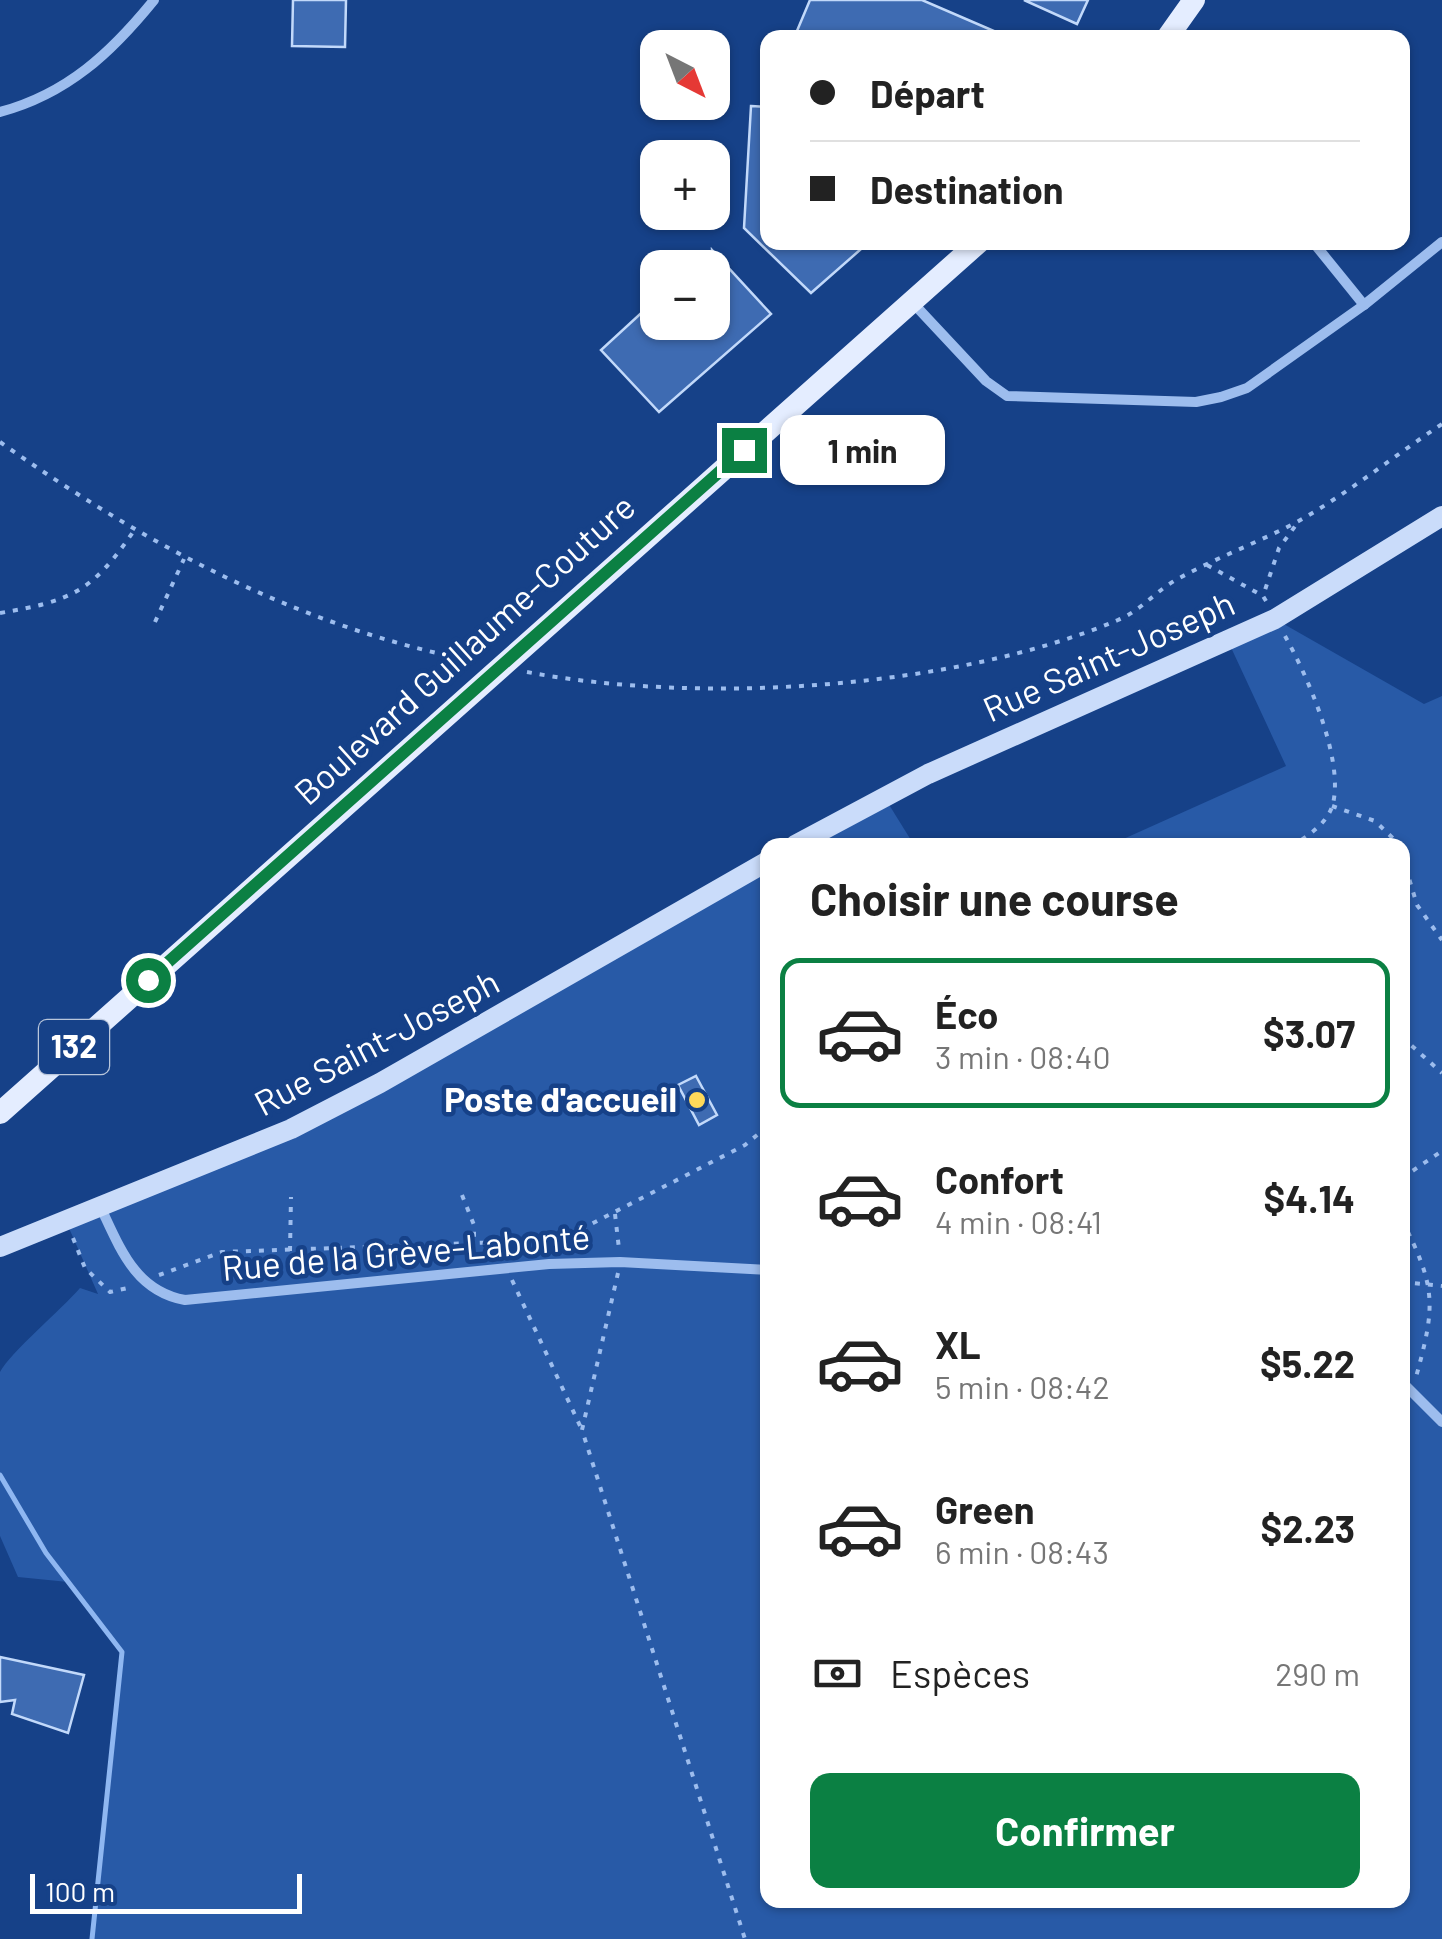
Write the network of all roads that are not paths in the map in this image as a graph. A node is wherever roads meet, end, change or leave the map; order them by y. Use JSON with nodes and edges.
{"nodes":[{"id":1,"x":154,"y":0,"type":"edge"},
{"id":2,"x":1194,"y":0,"type":"edge"},
{"id":3,"x":1173,"y":30,"type":"edge"},
{"id":4,"x":0,"y":112,"type":"edge"},
{"id":5,"x":1442,"y":242,"type":"edge"},
{"id":6,"x":970,"y":250,"type":"edge"},
{"id":7,"x":1319,"y":250,"type":"edge"},
{"id":8,"x":913,"y":303,"type":"junction"},
{"id":9,"x":1364,"y":305,"type":"junction"},
{"id":10,"x":1442,"y":516,"type":"edge"},
{"id":11,"x":808,"y":838,"type":"edge"},
{"id":12,"x":760,"y":865,"type":"edge"},
{"id":13,"x":0,"y":1113,"type":"edge"},
{"id":14,"x":99,"y":1205,"type":"junction"},
{"id":15,"x":0,"y":1247,"type":"edge"},
{"id":16,"x":760,"y":1270,"type":"edge"},
{"id":17,"x":1410,"y":1388,"type":"edge"},
{"id":18,"x":1442,"y":1422,"type":"edge"}],
"edges":[{"from":1,"to":4,"type":"street"},
{"from":2,"to":3,"type":"main road"},
{"from":5,"to":9,"type":"street"},
{"from":6,"to":8,"type":"main road","name":"Boulevard Guillaume-Couture","number":"132"},
{"from":7,"to":9,"type":"street"},
{"from":8,"to":9,"type":"street"},
{"from":8,"to":13,"type":"main road","name":"Boulevard Guillaume-Couture","number":"132"},
{"from":10,"to":11,"type":"street","name":"Rue Saint-Joseph"},
{"from":12,"to":14,"type":"street","name":"Rue Saint-Joseph"},
{"from":14,"to":15,"type":"street","name":"Rue Saint-Joseph"},
{"from":14,"to":16,"type":"street","name":"Rue de la Grève-Labonté"},
{"from":17,"to":18,"type":"street"}]}
